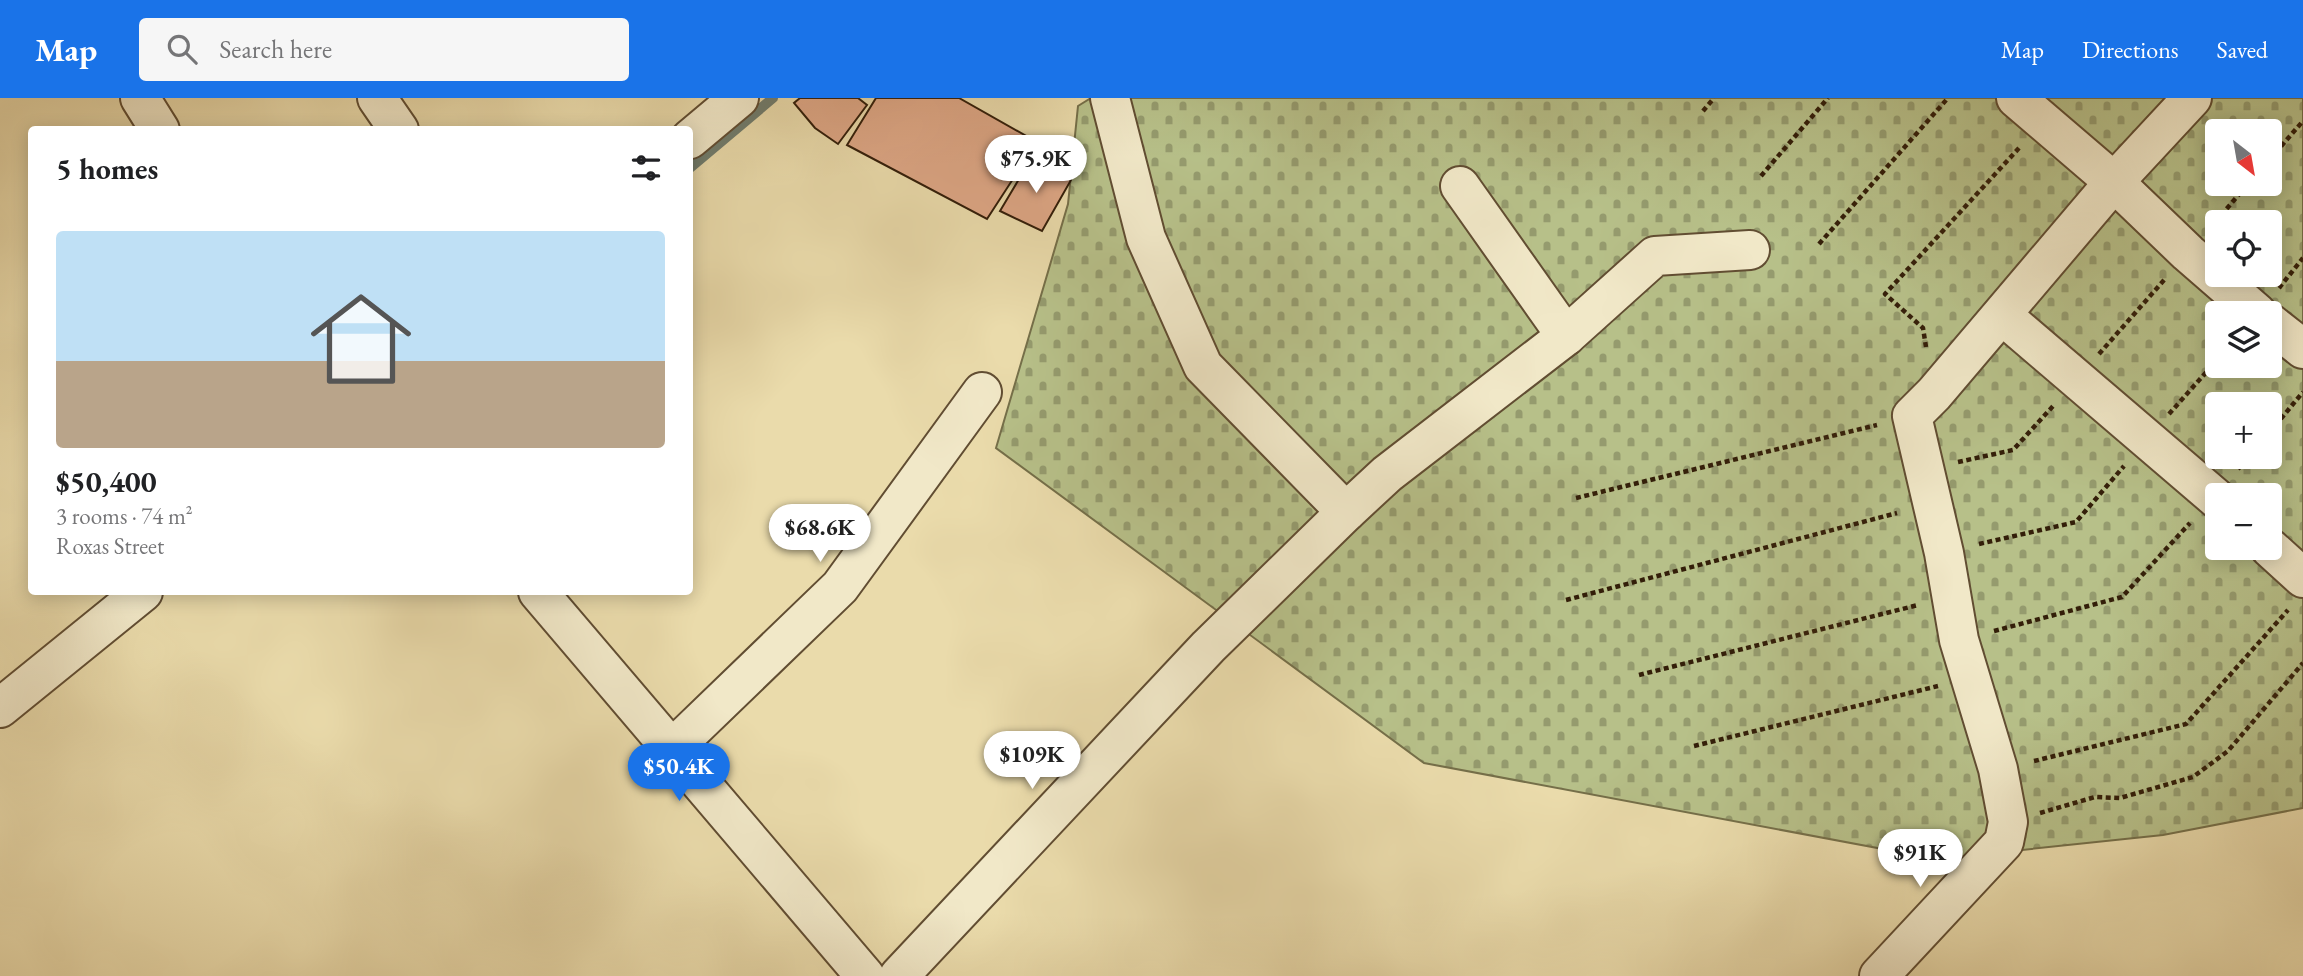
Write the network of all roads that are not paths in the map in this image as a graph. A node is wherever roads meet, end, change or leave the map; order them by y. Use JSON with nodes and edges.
{"nodes":[{"id":1,"x":140,"y":98,"type":"edge"},
{"id":2,"x":377,"y":98,"type":"edge"},
{"id":3,"x":739,"y":98,"type":"edge"},
{"id":4,"x":1110,"y":98,"type":"edge"},
{"id":5,"x":2192,"y":98,"type":"edge"},
{"id":6,"x":2029,"y":110,"type":"edge"},
{"id":7,"x":158,"y":126,"type":"edge"},
{"id":8,"x":395,"y":126,"type":"edge"},
{"id":9,"x":693,"y":136,"type":"edge"},
{"id":10,"x":2114,"y":182,"type":"junction"},
{"id":11,"x":1460,"y":186,"type":"dead end"},
{"id":12,"x":1750,"y":250,"type":"dead end"},
{"id":13,"x":2243,"y":301,"type":"edge"},
{"id":14,"x":2002,"y":314,"type":"junction"},
{"id":15,"x":2282,"y":332,"type":"edge"},
{"id":16,"x":1566,"y":336,"type":"junction"},
{"id":17,"x":2303,"y":349,"type":"edge"},
{"id":18,"x":982,"y":392,"type":"dead end"},
{"id":19,"x":2205,"y":489,"type":"edge"},
{"id":20,"x":1346,"y":512,"type":"junction"},
{"id":21,"x":2278,"y":560,"type":"edge"},
{"id":22,"x":2299,"y":591,"type":"edge"},
{"id":23,"x":139,"y":595,"type":"edge"},
{"id":24,"x":541,"y":595,"type":"edge"},
{"id":25,"x":0,"y":708,"type":"edge"},
{"id":26,"x":672,"y":749,"type":"junction"},
{"id":27,"x":865,"y":976,"type":"edge"},
{"id":28,"x":899,"y":976,"type":"edge"},
{"id":29,"x":1879,"y":976,"type":"edge"}],
"edges":[{"from":1,"to":7,"type":"street"},
{"from":2,"to":8,"type":"street"},
{"from":3,"to":9,"type":"street"},
{"from":4,"to":20,"type":"street"},
{"from":5,"to":10,"type":"street"},
{"from":6,"to":10,"type":"street"},
{"from":10,"to":13,"type":"street"},
{"from":10,"to":14,"type":"street"},
{"from":11,"to":16,"type":"street"},
{"from":12,"to":16,"type":"street"},
{"from":14,"to":19,"type":"street"},
{"from":14,"to":29,"type":"street"},
{"from":15,"to":17,"type":"street"},
{"from":16,"to":20,"type":"street"},
{"from":18,"to":26,"type":"street"},
{"from":20,"to":28,"type":"street"},
{"from":21,"to":22,"type":"street"},
{"from":23,"to":25,"type":"street"},
{"from":24,"to":26,"type":"street"},
{"from":26,"to":27,"type":"street"}]}
